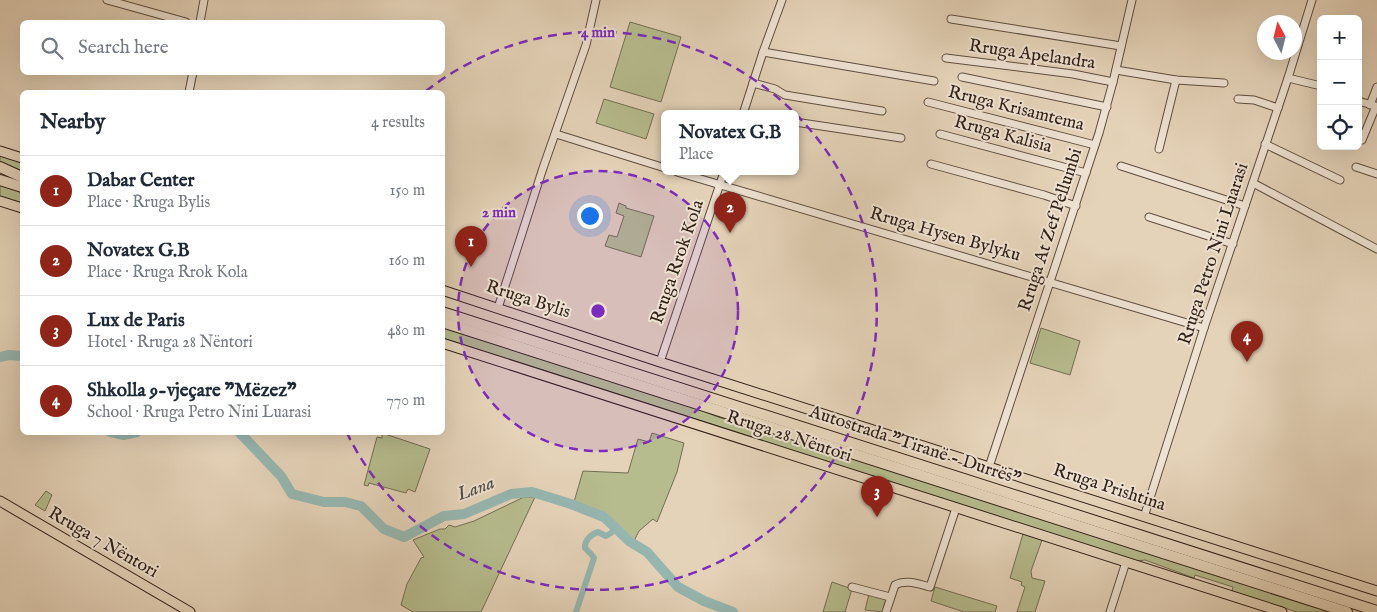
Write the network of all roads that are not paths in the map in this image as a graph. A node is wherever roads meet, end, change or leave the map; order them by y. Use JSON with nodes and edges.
{"nodes":[{"id":1,"x":107,"y":0,"type":"edge"},
{"id":2,"x":204,"y":0,"type":"edge"},
{"id":3,"x":596,"y":0,"type":"edge"},
{"id":4,"x":782,"y":0,"type":"edge"},
{"id":5,"x":1132,"y":0,"type":"edge"},
{"id":6,"x":1312,"y":0,"type":"edge"},
{"id":7,"x":951,"y":18,"type":"dead end"},
{"id":8,"x":179,"y":20,"type":"edge"},
{"id":9,"x":200,"y":20,"type":"edge"},
{"id":10,"x":1121,"y":46,"type":"junction"},
{"id":11,"x":763,"y":52,"type":"junction"},
{"id":12,"x":946,"y":58,"type":"dead end"},
{"id":13,"x":1116,"y":70,"type":"junction"},
{"id":14,"x":193,"y":75,"type":"edge"},
{"id":15,"x":962,"y":77,"type":"dead end"},
{"id":16,"x":1288,"y":78,"type":"junction"},
{"id":17,"x":1176,"y":80,"type":"junction"},
{"id":18,"x":934,"y":81,"type":"dead end"},
{"id":19,"x":1113,"y":82,"type":"junction"},
{"id":20,"x":1224,"y":82,"type":"dead end"},
{"id":21,"x":752,"y":83,"type":"junction"},
{"id":22,"x":1317,"y":85,"type":"edge"},
{"id":23,"x":1377,"y":87,"type":"edge"},
{"id":24,"x":190,"y":90,"type":"edge"},
{"id":25,"x":1238,"y":99,"type":"dead end"},
{"id":26,"x":928,"y":102,"type":"dead end"},
{"id":27,"x":1362,"y":102,"type":"edge"},
{"id":28,"x":1370,"y":104,"type":"junction"},
{"id":29,"x":1107,"y":107,"type":"junction"},
{"id":30,"x":1278,"y":108,"type":"junction"},
{"id":31,"x":743,"y":110,"type":"edge"},
{"id":32,"x":882,"y":111,"type":"dead end"},
{"id":33,"x":799,"y":123,"type":"edge"},
{"id":34,"x":556,"y":134,"type":"junction"},
{"id":35,"x":940,"y":134,"type":"dead end"},
{"id":36,"x":901,"y":138,"type":"dead end"},
{"id":37,"x":1362,"y":140,"type":"dead end"},
{"id":38,"x":1265,"y":144,"type":"junction"},
{"id":39,"x":1095,"y":145,"type":"junction"},
{"id":40,"x":1159,"y":149,"type":"dead end"},
{"id":41,"x":0,"y":151,"type":"edge"},
{"id":42,"x":20,"y":157,"type":"edge"},
{"id":43,"x":931,"y":164,"type":"dead end"},
{"id":44,"x":1121,"y":166,"type":"dead end"},
{"id":45,"x":0,"y":167,"type":"edge"},
{"id":46,"x":661,"y":167,"type":"edge"},
{"id":47,"x":1356,"y":167,"type":"dead end"},
{"id":48,"x":0,"y":171,"type":"edge"},
{"id":49,"x":1086,"y":173,"type":"junction"},
{"id":50,"x":1377,"y":174,"type":"edge"},
{"id":51,"x":688,"y":175,"type":"edge"},
{"id":52,"x":723,"y":175,"type":"edge"},
{"id":53,"x":20,"y":177,"type":"edge"},
{"id":54,"x":20,"y":177,"type":"edge"},
{"id":55,"x":0,"y":180,"type":"edge"},
{"id":56,"x":1340,"y":180,"type":"dead end"},
{"id":57,"x":1252,"y":183,"type":"junction"},
{"id":58,"x":720,"y":184,"type":"junction"},
{"id":59,"x":20,"y":186,"type":"edge"},
{"id":60,"x":0,"y":201,"type":"edge"},
{"id":61,"x":1076,"y":206,"type":"junction"},
{"id":62,"x":1245,"y":206,"type":"junction"},
{"id":63,"x":20,"y":207,"type":"edge"},
{"id":64,"x":1149,"y":217,"type":"dead end"},
{"id":65,"x":1233,"y":244,"type":"junction"},
{"id":66,"x":1377,"y":249,"type":"edge"},
{"id":67,"x":1051,"y":282,"type":"junction"},
{"id":68,"x":445,"y":291,"type":"edge"},
{"id":69,"x":498,"y":308,"type":"junction"},
{"id":70,"x":445,"y":313,"type":"edge"},
{"id":71,"x":445,"y":323,"type":"edge"},
{"id":72,"x":1204,"y":328,"type":"junction"},
{"id":73,"x":445,"y":344,"type":"edge"},
{"id":74,"x":660,"y":362,"type":"junction"},
{"id":75,"x":989,"y":467,"type":"junction"},
{"id":76,"x":0,"y":501,"type":"edge"},
{"id":77,"x":956,"y":508,"type":"junction"},
{"id":78,"x":1144,"y":517,"type":"junction"},
{"id":79,"x":1126,"y":562,"type":"junction"},
{"id":80,"x":852,"y":587,"type":"dead end"},
{"id":81,"x":1377,"y":591,"type":"edge"},
{"id":82,"x":890,"y":597,"type":"junction"},
{"id":83,"x":1377,"y":611,"type":"edge"},
{"id":84,"x":190,"y":612,"type":"edge"},
{"id":85,"x":886,"y":612,"type":"edge"},
{"id":86,"x":1110,"y":612,"type":"edge"},
{"id":87,"x":1282,"y":612,"type":"edge"},
{"id":88,"x":1347,"y":612,"type":"edge"}],
"edges":[{"from":1,"to":8,"type":"street"},
{"from":2,"to":9,"type":"street"},
{"from":3,"to":34,"type":"street"},
{"from":4,"to":11,"type":"street"},
{"from":5,"to":10,"type":"street","name":"Rruga At Zef Pellumbi"},
{"from":6,"to":16,"type":"street","name":"Rruga Petro Nini Luarasi"},
{"from":7,"to":10,"type":"street"},
{"from":10,"to":13,"type":"street","name":"Rruga At Zef Pellumbi"},
{"from":11,"to":18,"type":"street"},
{"from":11,"to":21,"type":"street"},
{"from":12,"to":19,"type":"street","name":"Rruga Apelandra"},
{"from":13,"to":17,"type":"street"},
{"from":13,"to":19,"type":"street","name":"Rruga At Zef Pellumbi"},
{"from":14,"to":24,"type":"street"},
{"from":15,"to":29,"type":"street"},
{"from":16,"to":22,"type":"street"},
{"from":16,"to":30,"type":"street","name":"Rruga Petro Nini Luarasi"},
{"from":17,"to":20,"type":"street"},
{"from":17,"to":40,"type":"street"},
{"from":19,"to":29,"type":"street","name":"Rruga At Zef Pellumbi"},
{"from":21,"to":31,"type":"street"},
{"from":21,"to":32,"type":"street"},
{"from":23,"to":28,"type":"street"},
{"from":25,"to":30,"type":"street"},
{"from":26,"to":39,"type":"street","name":"Rruga Krisamtema"},
{"from":27,"to":28,"type":"street"},
{"from":28,"to":37,"type":"street"},
{"from":29,"to":39,"type":"street","name":"Rruga At Zef Pellumbi"},
{"from":30,"to":38,"type":"street","name":"Rruga Petro Nini Luarasi"},
{"from":33,"to":36,"type":"street"},
{"from":34,"to":46,"type":"street"},
{"from":34,"to":69,"type":"street"},
{"from":35,"to":49,"type":"street","name":"Rruga Kalisia"},
{"from":38,"to":56,"type":"street"},
{"from":38,"to":57,"type":"street","name":"Rruga Petro Nini Luarasi"},
{"from":39,"to":49,"type":"street","name":"Rruga At Zef Pellumbi"},
{"from":41,"to":42,"type":"main road"},
{"from":43,"to":61,"type":"street"},
{"from":44,"to":62,"type":"street"},
{"from":45,"to":53,"type":"highway"},
{"from":47,"to":50,"type":"street"},
{"from":48,"to":54,"type":"highway"},
{"from":49,"to":61,"type":"street","name":"Rruga At Zef Pellumbi"},
{"from":51,"to":58,"type":"street","name":"Rruga Hysen Bylyku"},
{"from":52,"to":58,"type":"street","name":"Rruga Rrok Kola"},
{"from":55,"to":59,"type":"highway"},
{"from":57,"to":62,"type":"street","name":"Rruga Petro Nini Luarasi"},
{"from":57,"to":66,"type":"street"},
{"from":58,"to":67,"type":"street","name":"Rruga Hysen Bylyku"},
{"from":58,"to":74,"type":"street","name":"Rruga Rrok Kola"},
{"from":60,"to":63,"type":"main road"},
{"from":61,"to":67,"type":"street","name":"Rruga At Zef Pellumbi"},
{"from":62,"to":65,"type":"street","name":"Rruga Petro Nini Luarasi"},
{"from":64,"to":65,"type":"street"},
{"from":65,"to":72,"type":"street","name":"Rruga Petro Nini Luarasi"},
{"from":67,"to":72,"type":"street","name":"Rruga Hysen Bylyku"},
{"from":67,"to":75,"type":"street","name":"Rruga At Zef Pellumbi"},
{"from":68,"to":69,"type":"main road","name":"Rruga Bylis"},
{"from":69,"to":74,"type":"main road","name":"Rruga Bylis"},
{"from":70,"to":83,"type":"highway","name":"Autostrada \"Tiranë - Durrës\""},
{"from":71,"to":88,"type":"highway","name":"Autostrada \"Tiranë - Durrës\""},
{"from":72,"to":78,"type":"street","name":"Rruga Petro Nini Luarasi"},
{"from":73,"to":77,"type":"main road","name":"Rruga 28 Nëntori"},
{"from":74,"to":75,"type":"main road","name":"Rruga Prishtina"},
{"from":75,"to":78,"type":"main road","name":"Rruga Prishtina"},
{"from":76,"to":84,"type":"main road","name":"Rruga 7 Nëntori"},
{"from":77,"to":79,"type":"main road","name":"Rruga 28 Nëntori"},
{"from":77,"to":82,"type":"street"},
{"from":78,"to":81,"type":"main road","name":"Rruga Prishtina"},
{"from":79,"to":86,"type":"street"},
{"from":79,"to":87,"type":"main road","name":"Rruga 28 Nëntori"},
{"from":80,"to":82,"type":"street"},
{"from":82,"to":85,"type":"street"}]}
